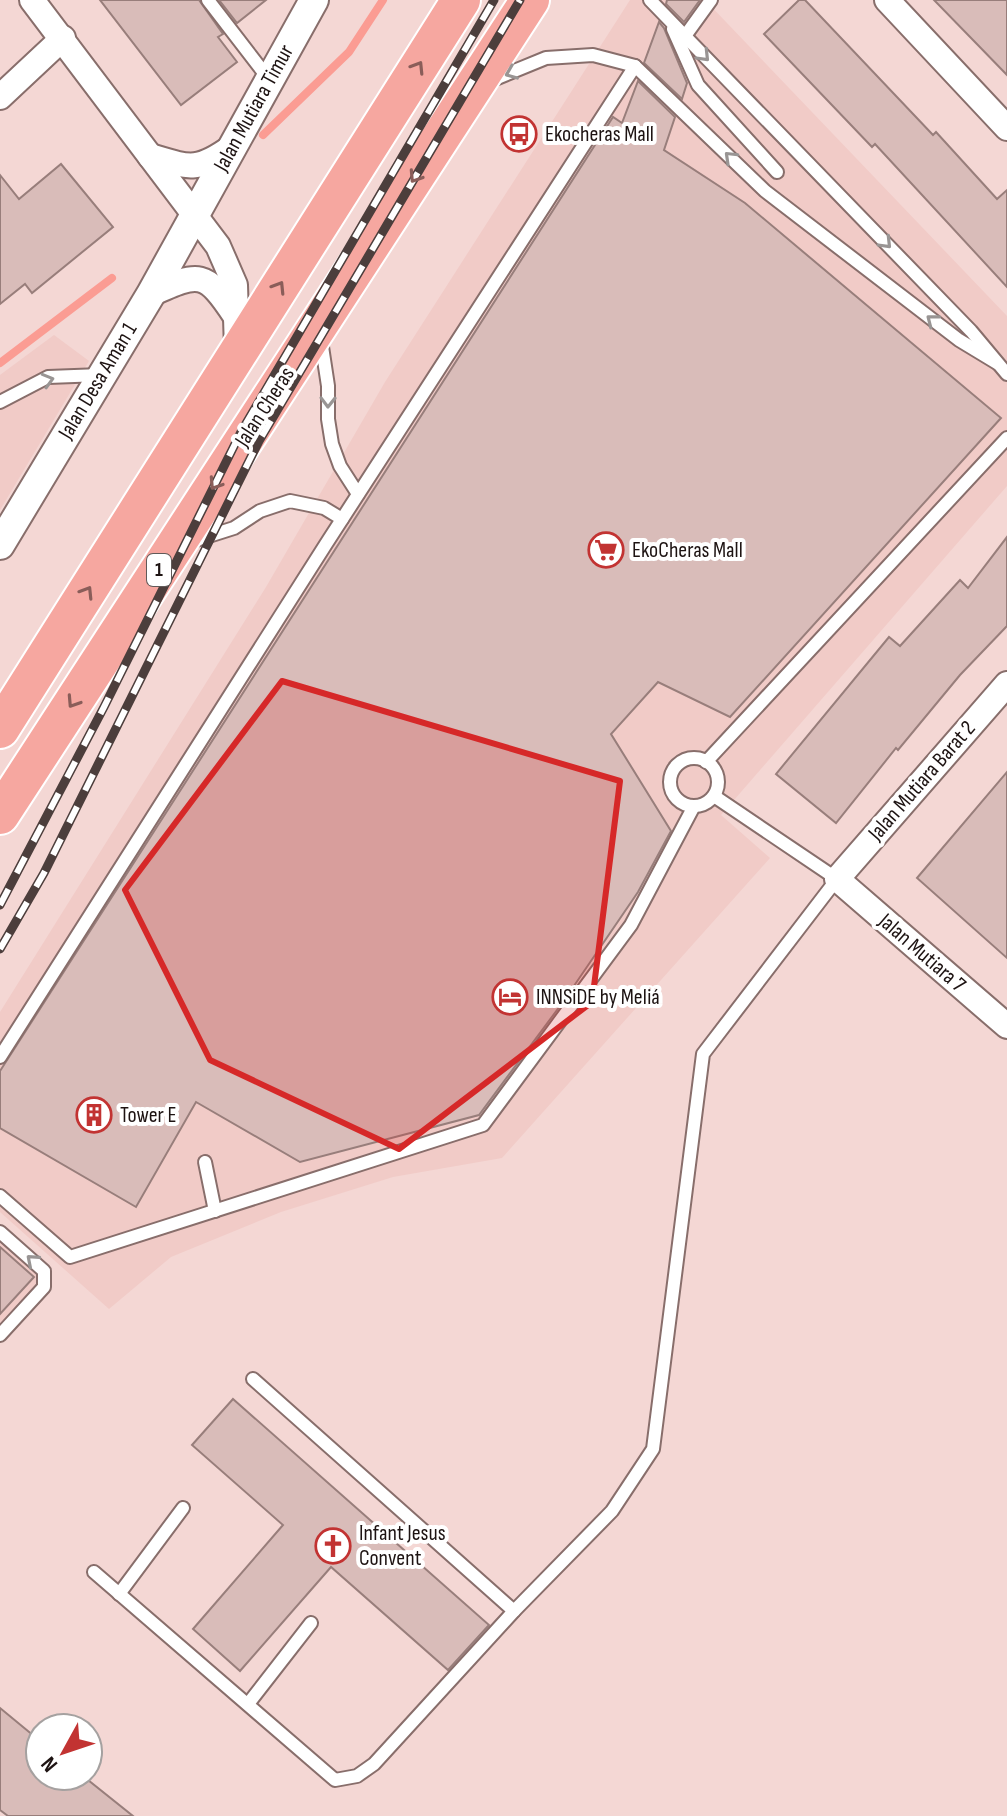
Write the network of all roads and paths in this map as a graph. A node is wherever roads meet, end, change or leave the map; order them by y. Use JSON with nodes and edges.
{"nodes":[{"id":1,"x":32,"y":0,"type":"edge"},
{"id":2,"x":208,"y":0,"type":"edge"},
{"id":3,"x":314,"y":0,"type":"edge"},
{"id":4,"x":461,"y":0,"type":"edge"},
{"id":5,"x":530,"y":0,"type":"edge"},
{"id":6,"x":650,"y":0,"type":"edge"},
{"id":7,"x":711,"y":0,"type":"edge"},
{"id":8,"x":887,"y":0,"type":"edge"},
{"id":9,"x":668,"y":18,"type":"junction"},
{"id":10,"x":685,"y":36,"type":"junction"},
{"id":11,"x":63,"y":38,"type":"junction"},
{"id":12,"x":635,"y":66,"type":"junction"},
{"id":13,"x":270,"y":80,"type":"junction"},
{"id":14,"x":473,"y":88,"type":"junction"},
{"id":15,"x":0,"y":97,"type":"edge"},
{"id":16,"x":1007,"y":128,"type":"edge"},
{"id":17,"x":234,"y":146,"type":"junction"},
{"id":18,"x":150,"y":156,"type":"junction"},
{"id":19,"x":777,"y":172,"type":"dead end"},
{"id":20,"x":194,"y":216,"type":"junction"},
{"id":21,"x":151,"y":294,"type":"junction"},
{"id":22,"x":319,"y":325,"type":"junction"},
{"id":23,"x":237,"y":335,"type":"junction"},
{"id":24,"x":997,"y":363,"type":"junction"},
{"id":25,"x":1007,"y":374,"type":"edge"},
{"id":26,"x":101,"y":375,"type":"junction"},
{"id":27,"x":0,"y":402,"type":"edge"},
{"id":28,"x":1007,"y":438,"type":"edge"},
{"id":29,"x":358,"y":494,"type":"junction"},
{"id":30,"x":342,"y":519,"type":"junction"},
{"id":31,"x":0,"y":545,"type":"edge"},
{"id":32,"x":174,"y":547,"type":"junction"},
{"id":33,"x":1005,"y":691,"type":"edge"},
{"id":34,"x":0,"y":729,"type":"edge"},
{"id":35,"x":706,"y":762,"type":"junction"},
{"id":36,"x":714,"y":796,"type":"junction"},
{"id":37,"x":694,"y":806,"type":"junction"},
{"id":38,"x":0,"y":815,"type":"edge"},
{"id":39,"x":837,"y":879,"type":"junction"},
{"id":40,"x":1007,"y":1026,"type":"edge"},
{"id":41,"x":0,"y":1057,"type":"edge"},
{"id":42,"x":205,"y":1162,"type":"dead end"},
{"id":43,"x":0,"y":1196,"type":"edge"},
{"id":44,"x":215,"y":1211,"type":"junction"},
{"id":45,"x":0,"y":1232,"type":"edge"},
{"id":46,"x":0,"y":1335,"type":"edge"},
{"id":47,"x":253,"y":1379,"type":"dead end"},
{"id":48,"x":183,"y":1508,"type":"dead end"},
{"id":49,"x":94,"y":1572,"type":"dead end"},
{"id":50,"x":119,"y":1594,"type":"junction"},
{"id":51,"x":514,"y":1611,"type":"junction"},
{"id":52,"x":311,"y":1623,"type":"dead end"},
{"id":53,"x":248,"y":1704,"type":"junction"}],
"edges":[{"from":1,"to":11,"type":"street"},
{"from":2,"to":13,"type":"lane"},
{"from":3,"to":13,"type":"street","name":"Jalan Mutiara Timur"},
{"from":23,"to":4,"type":"highway","number":"1","one_way":true},
{"from":5,"to":14,"type":"highway","name":"Jalan Cheras","number":"1"},
{"from":6,"to":9,"type":"lane"},
{"from":7,"to":10,"type":"lane"},
{"from":8,"to":16,"type":"street"},
{"from":9,"to":10,"type":"lane"},
{"from":9,"to":19,"type":"lane"},
{"from":10,"to":24,"type":"lane","one_way":true},
{"from":11,"to":15,"type":"street"},
{"from":11,"to":18,"type":"street"},
{"from":12,"to":14,"type":"lane","one_way":true},
{"from":24,"to":12,"type":"lane","one_way":true},
{"from":12,"to":29,"type":"lane"},
{"from":13,"to":17,"type":"street","name":"Jalan Mutiara Timur"},
{"from":14,"to":22,"type":"highway","name":"Jalan Cheras","number":"1","one_way":true},
{"from":17,"to":18,"type":"street"},
{"from":17,"to":20,"type":"street","name":"Jalan Mutiara Timur"},
{"from":18,"to":20,"type":"street"},
{"from":20,"to":21,"type":"street","name":"Jalan Desa Aman 1"},
{"from":20,"to":23,"type":"street"},
{"from":21,"to":23,"type":"street"},
{"from":21,"to":26,"type":"street","name":"Jalan Desa Aman 1"},
{"from":22,"to":29,"type":"lane","one_way":true},
{"from":22,"to":32,"type":"highway","name":"Jalan Cheras","number":"1","one_way":true},
{"from":34,"to":23,"type":"highway","number":"1","one_way":true},
{"from":24,"to":25,"type":"lane"},
{"from":27,"to":26,"type":"lane","one_way":true},
{"from":26,"to":31,"type":"street","name":"Jalan Desa Aman 1"},
{"from":28,"to":35,"type":"lane"},
{"from":29,"to":30,"type":"lane"},
{"from":30,"to":32,"type":"lane"},
{"from":30,"to":41,"type":"lane"},
{"from":32,"to":38,"type":"highway","name":"Jalan Cheras","number":"1","one_way":true},
{"from":33,"to":39,"type":"street","name":"Jalan Mutiara Barat 2"},
{"from":35,"to":36,"type":"lane"},
{"from":35,"to":37,"type":"lane"},
{"from":36,"to":37,"type":"lane"},
{"from":36,"to":39,"type":"lane"},
{"from":37,"to":44,"type":"lane"},
{"from":39,"to":40,"type":"street","name":"Jalan Mutiara 7"},
{"from":39,"to":51,"type":"lane"},
{"from":42,"to":44,"type":"lane"},
{"from":43,"to":44,"type":"lane"},
{"from":46,"to":45,"type":"lane","one_way":true},
{"from":47,"to":51,"type":"lane"},
{"from":48,"to":50,"type":"lane"},
{"from":49,"to":50,"type":"lane"},
{"from":50,"to":53,"type":"lane"},
{"from":51,"to":53,"type":"lane"},
{"from":52,"to":53,"type":"lane"}]}
